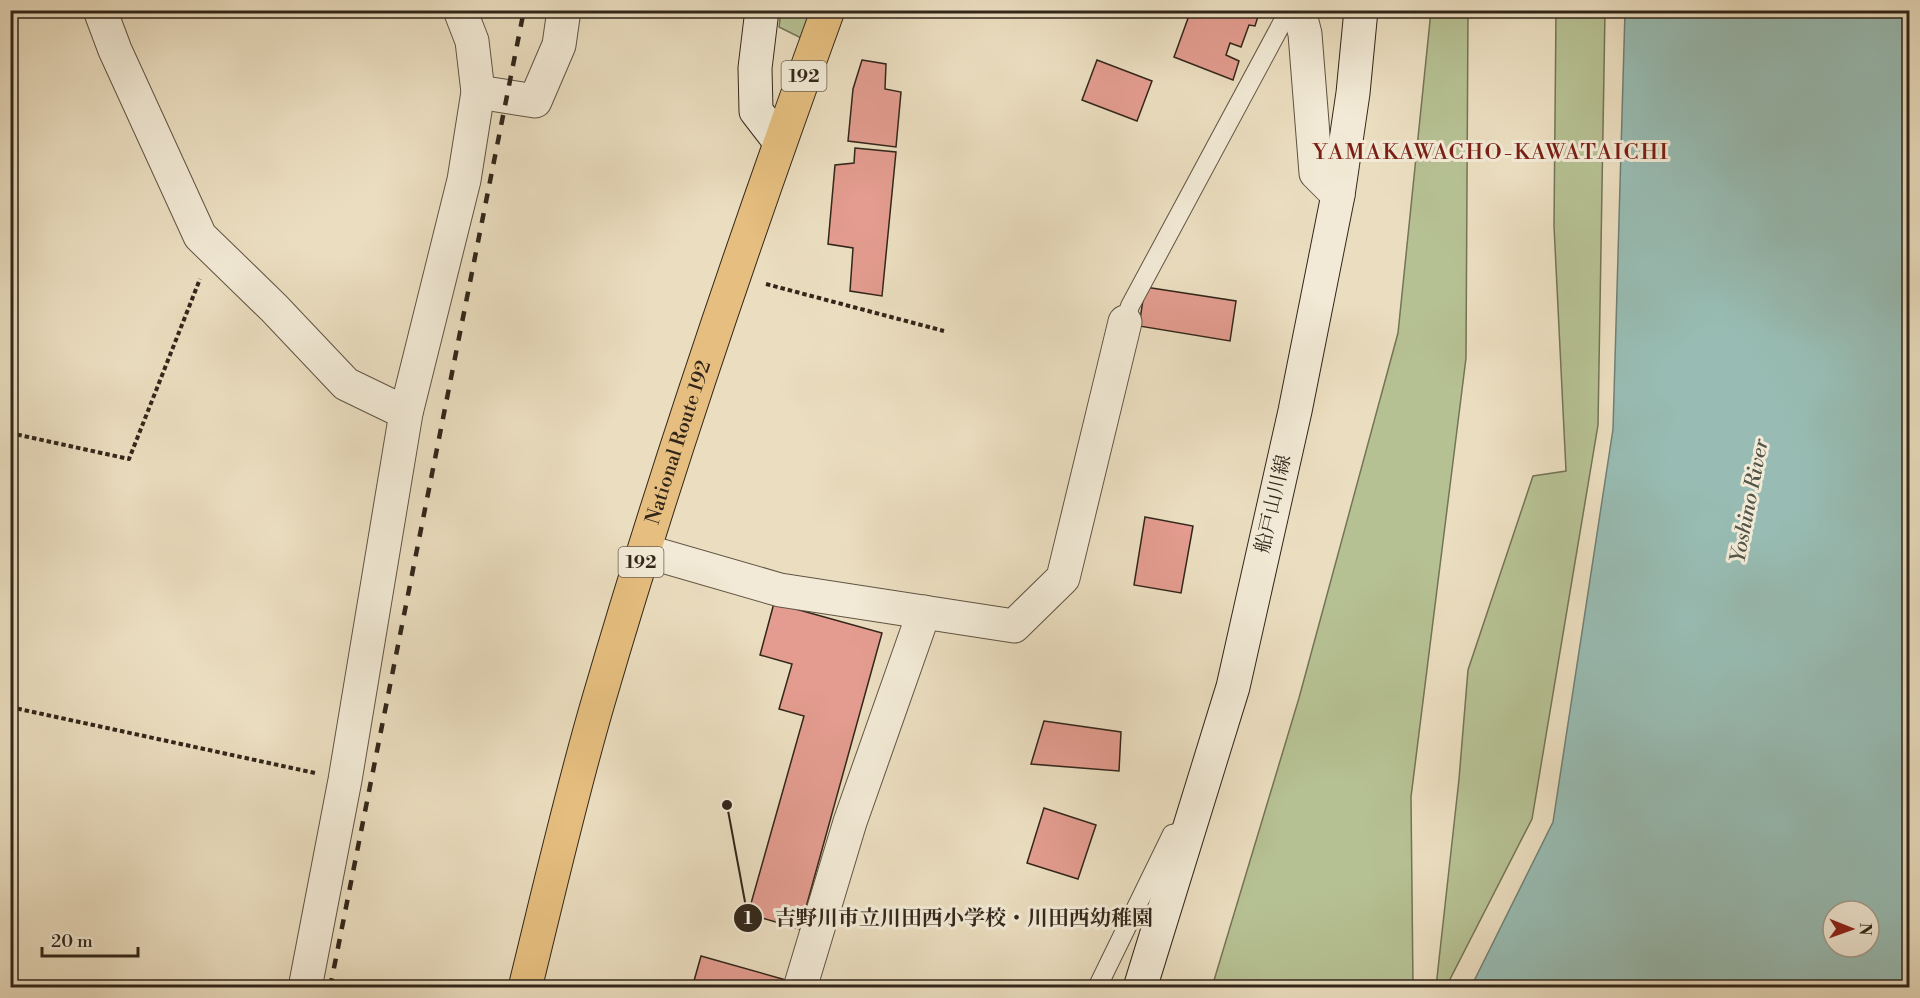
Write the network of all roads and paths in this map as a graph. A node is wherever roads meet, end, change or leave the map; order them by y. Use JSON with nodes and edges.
{"nodes":[{"id":1,"x":100,"y":10,"type":"edge"},
{"id":2,"x":460,"y":10,"type":"edge"},
{"id":3,"x":564,"y":10,"type":"edge"},
{"id":4,"x":762,"y":10,"type":"edge"},
{"id":5,"x":828,"y":10,"type":"edge"},
{"id":6,"x":1289,"y":10,"type":"edge"},
{"id":7,"x":1299,"y":10,"type":"edge"},
{"id":8,"x":1360,"y":10,"type":"edge"},
{"id":9,"x":478,"y":92,"type":"junction"},
{"id":10,"x":780,"y":142,"type":"junction"},
{"id":11,"x":1338,"y":195,"type":"junction"},
{"id":12,"x":213,"y":248,"type":"junction"},
{"id":13,"x":756,"y":282,"type":"dead end"},
{"id":14,"x":1125,"y":322,"type":"joint"},
{"id":15,"x":944,"y":331,"type":"dead end"},
{"id":16,"x":406,"y":413,"type":"junction"},
{"id":17,"x":10,"y":433,"type":"edge"},
{"id":18,"x":645,"y":551,"type":"junction"},
{"id":19,"x":924,"y":612,"type":"junction"},
{"id":20,"x":10,"y":707,"type":"edge"},
{"id":21,"x":345,"y":780,"type":"junction"},
{"id":22,"x":1189,"y":830,"type":"junction"},
{"id":23,"x":305,"y":987,"type":"edge"},
{"id":24,"x":525,"y":987,"type":"edge"},
{"id":25,"x":800,"y":987,"type":"edge"},
{"id":26,"x":1096,"y":987,"type":"edge"},
{"id":27,"x":1140,"y":987,"type":"edge"}],
"edges":[{"from":1,"to":12,"type":"street"},
{"from":2,"to":9,"type":"street"},
{"from":3,"to":9,"type":"street"},
{"from":4,"to":10,"type":"street"},
{"from":5,"to":10,"type":"highway","name":"National Route 192","number":"192"},
{"from":6,"to":14,"type":"lane"},
{"from":7,"to":11,"type":"street"},
{"from":8,"to":11,"type":"street","name":"船戸山川線"},
{"from":9,"to":16,"type":"street"},
{"from":10,"to":18,"type":"highway","name":"National Route 192","number":"192"},
{"from":11,"to":22,"type":"street","name":"船戸山川線"},
{"from":12,"to":16,"type":"street"},
{"from":12,"to":17,"type":"path"},
{"from":13,"to":15,"type":"path"},
{"from":14,"to":19,"type":"street"},
{"from":16,"to":21,"type":"street"},
{"from":18,"to":19,"type":"street"},
{"from":18,"to":24,"type":"highway","name":"National Route 192","number":"192"},
{"from":19,"to":25,"type":"street"},
{"from":20,"to":21,"type":"path"},
{"from":21,"to":23,"type":"street"},
{"from":22,"to":26,"type":"lane"},
{"from":22,"to":27,"type":"street","name":"船戸山川線"}]}
